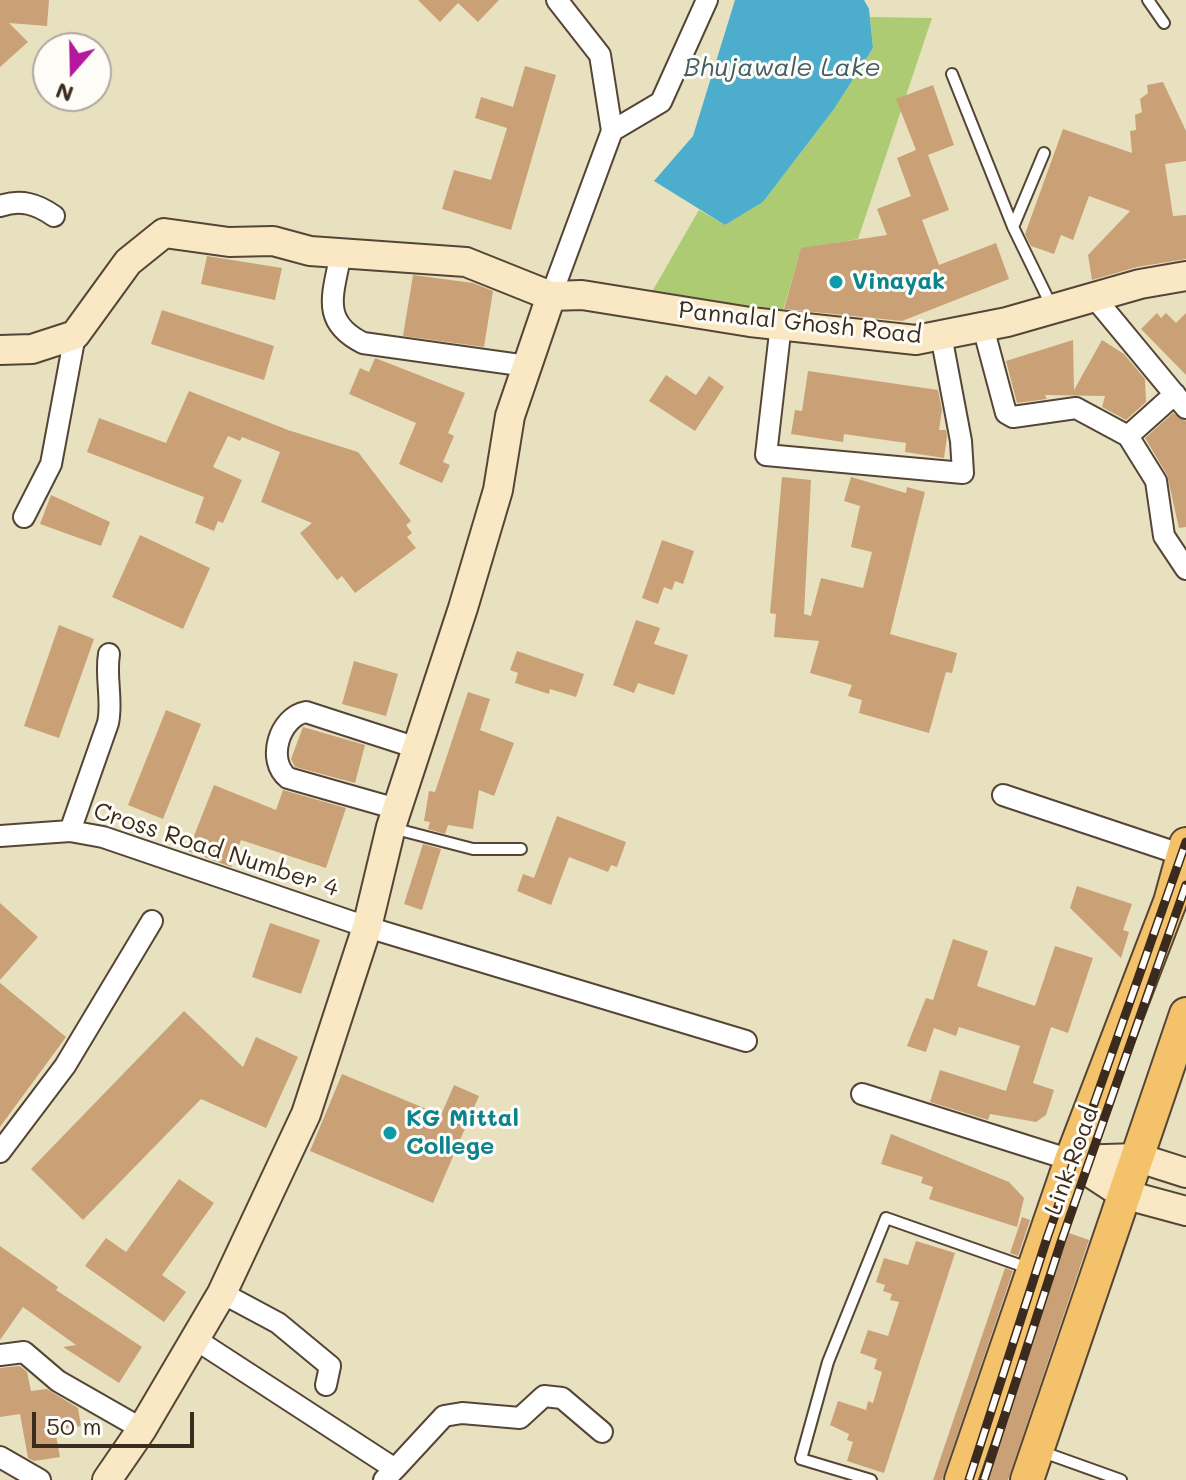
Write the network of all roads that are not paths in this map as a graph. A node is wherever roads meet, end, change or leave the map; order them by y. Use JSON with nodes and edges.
{"nodes":[{"id":1,"x":557,"y":0,"type":"edge"},
{"id":2,"x":707,"y":0,"type":"edge"},
{"id":3,"x":1148,"y":0,"type":"edge"},
{"id":4,"x":1164,"y":23,"type":"dead end"},
{"id":5,"x":952,"y":74,"type":"dead end"},
{"id":6,"x":612,"y":131,"type":"junction"},
{"id":7,"x":1044,"y":153,"type":"dead end"},
{"id":8,"x":0,"y":206,"type":"edge"},
{"id":9,"x":54,"y":216,"type":"dead end"},
{"id":10,"x":1013,"y":227,"type":"junction"},
{"id":11,"x":341,"y":252,"type":"junction"},
{"id":12,"x":1186,"y":276,"type":"edge"},
{"id":13,"x":551,"y":296,"type":"junction"},
{"id":14,"x":1094,"y":297,"type":"junction"},
{"id":15,"x":1053,"y":309,"type":"junction"},
{"id":16,"x":781,"y":324,"type":"junction"},
{"id":17,"x":983,"y":327,"type":"junction"},
{"id":18,"x":75,"y":335,"type":"junction"},
{"id":19,"x":941,"y":335,"type":"junction"},
{"id":20,"x":0,"y":350,"type":"edge"},
{"id":21,"x":527,"y":366,"type":"junction"},
{"id":22,"x":1180,"y":401,"type":"edge"},
{"id":23,"x":1128,"y":436,"type":"junction"},
{"id":24,"x":24,"y":517,"type":"dead end"},
{"id":25,"x":1186,"y":569,"type":"edge"},
{"id":26,"x":109,"y":654,"type":"dead end"},
{"id":27,"x":417,"y":748,"type":"junction"},
{"id":28,"x":1003,"y":795,"type":"dead end"},
{"id":29,"x":394,"y":818,"type":"junction"},
{"id":30,"x":70,"y":831,"type":"junction"},
{"id":31,"x":0,"y":836,"type":"edge"},
{"id":32,"x":521,"y":849,"type":"dead end"},
{"id":33,"x":1184,"y":850,"type":"edge"},
{"id":34,"x":152,"y":921,"type":"dead end"},
{"id":35,"x":367,"y":927,"type":"junction"},
{"id":36,"x":1186,"y":1014,"type":"edge"},
{"id":37,"x":746,"y":1041,"type":"dead end"},
{"id":38,"x":862,"y":1094,"type":"dead end"},
{"id":39,"x":0,"y":1152,"type":"edge"},
{"id":40,"x":1139,"y":1158,"type":"junction"},
{"id":41,"x":1071,"y":1160,"type":"junction"},
{"id":42,"x":1186,"y":1173,"type":"edge"},
{"id":43,"x":1123,"y":1194,"type":"junction"},
{"id":44,"x":1186,"y":1211,"type":"edge"},
{"id":45,"x":1034,"y":1270,"type":"junction"},
{"id":46,"x":222,"y":1293,"type":"junction"},
{"id":47,"x":195,"y":1339,"type":"junction"},
{"id":48,"x":0,"y":1355,"type":"edge"},
{"id":49,"x":334,"y":1378,"type":"dead end"},
{"id":50,"x":142,"y":1429,"type":"junction"},
{"id":51,"x":602,"y":1432,"type":"dead end"},
{"id":52,"x":0,"y":1457,"type":"edge"},
{"id":53,"x":1032,"y":1465,"type":"edge"},
{"id":54,"x":390,"y":1474,"type":"edge"},
{"id":55,"x":40,"y":1480,"type":"edge"},
{"id":56,"x":107,"y":1480,"type":"edge"},
{"id":57,"x":871,"y":1480,"type":"edge"},
{"id":58,"x":961,"y":1480,"type":"edge"},
{"id":59,"x":1121,"y":1480,"type":"edge"}],
"edges":[{"from":1,"to":6,"type":"street"},
{"from":2,"to":6,"type":"street"},
{"from":3,"to":4,"type":"lane"},
{"from":5,"to":10,"type":"lane"},
{"from":6,"to":13,"type":"street"},
{"from":7,"to":10,"type":"lane"},
{"from":8,"to":9,"type":"street"},
{"from":10,"to":15,"type":"lane"},
{"from":11,"to":13,"type":"street"},
{"from":11,"to":18,"type":"street"},
{"from":11,"to":21,"type":"street"},
{"from":12,"to":14,"type":"street","name":"Pannalal Ghosh Road"},
{"from":13,"to":16,"type":"street","name":"Pannalal Ghosh Road"},
{"from":13,"to":21,"type":"street"},
{"from":14,"to":15,"type":"street","name":"Pannalal Ghosh Road"},
{"from":14,"to":22,"type":"street"},
{"from":15,"to":17,"type":"street","name":"Pannalal Ghosh Road"},
{"from":16,"to":19,"type":"street","name":"Pannalal Ghosh Road"},
{"from":16,"to":19,"type":"street"},
{"from":17,"to":19,"type":"street","name":"Pannalal Ghosh Road"},
{"from":17,"to":23,"type":"street"},
{"from":18,"to":20,"type":"street"},
{"from":18,"to":24,"type":"street"},
{"from":21,"to":27,"type":"street"},
{"from":22,"to":23,"type":"street"},
{"from":23,"to":25,"type":"street"},
{"from":26,"to":30,"type":"street"},
{"from":27,"to":29,"type":"street"},
{"from":27,"to":29,"type":"street"},
{"from":28,"to":33,"type":"street"},
{"from":29,"to":32,"type":"lane"},
{"from":29,"to":35,"type":"street"},
{"from":30,"to":31,"type":"street","name":"Cross Road Number 4"},
{"from":30,"to":35,"type":"street","name":"Cross Road Number 4"},
{"from":33,"to":41,"type":"main road","name":"Link Road"},
{"from":34,"to":39,"type":"street"},
{"from":35,"to":37,"type":"street","name":"Cross Road Number 4"},
{"from":35,"to":46,"type":"street"},
{"from":36,"to":40,"type":"main road"},
{"from":38,"to":41,"type":"street"},
{"from":40,"to":41,"type":"street"},
{"from":40,"to":42,"type":"street"},
{"from":40,"to":43,"type":"main road"},
{"from":41,"to":43,"type":"street"},
{"from":41,"to":45,"type":"main road","name":"Link Road"},
{"from":43,"to":44,"type":"street"},
{"from":43,"to":53,"type":"main road"},
{"from":45,"to":57,"type":"lane"},
{"from":45,"to":58,"type":"main road","name":"Link Road"},
{"from":46,"to":47,"type":"street"},
{"from":46,"to":49,"type":"street"},
{"from":47,"to":50,"type":"street"},
{"from":47,"to":54,"type":"street"},
{"from":48,"to":50,"type":"street"},
{"from":50,"to":56,"type":"street"},
{"from":51,"to":54,"type":"street"},
{"from":52,"to":55,"type":"street"},
{"from":53,"to":59,"type":"lane"}]}
